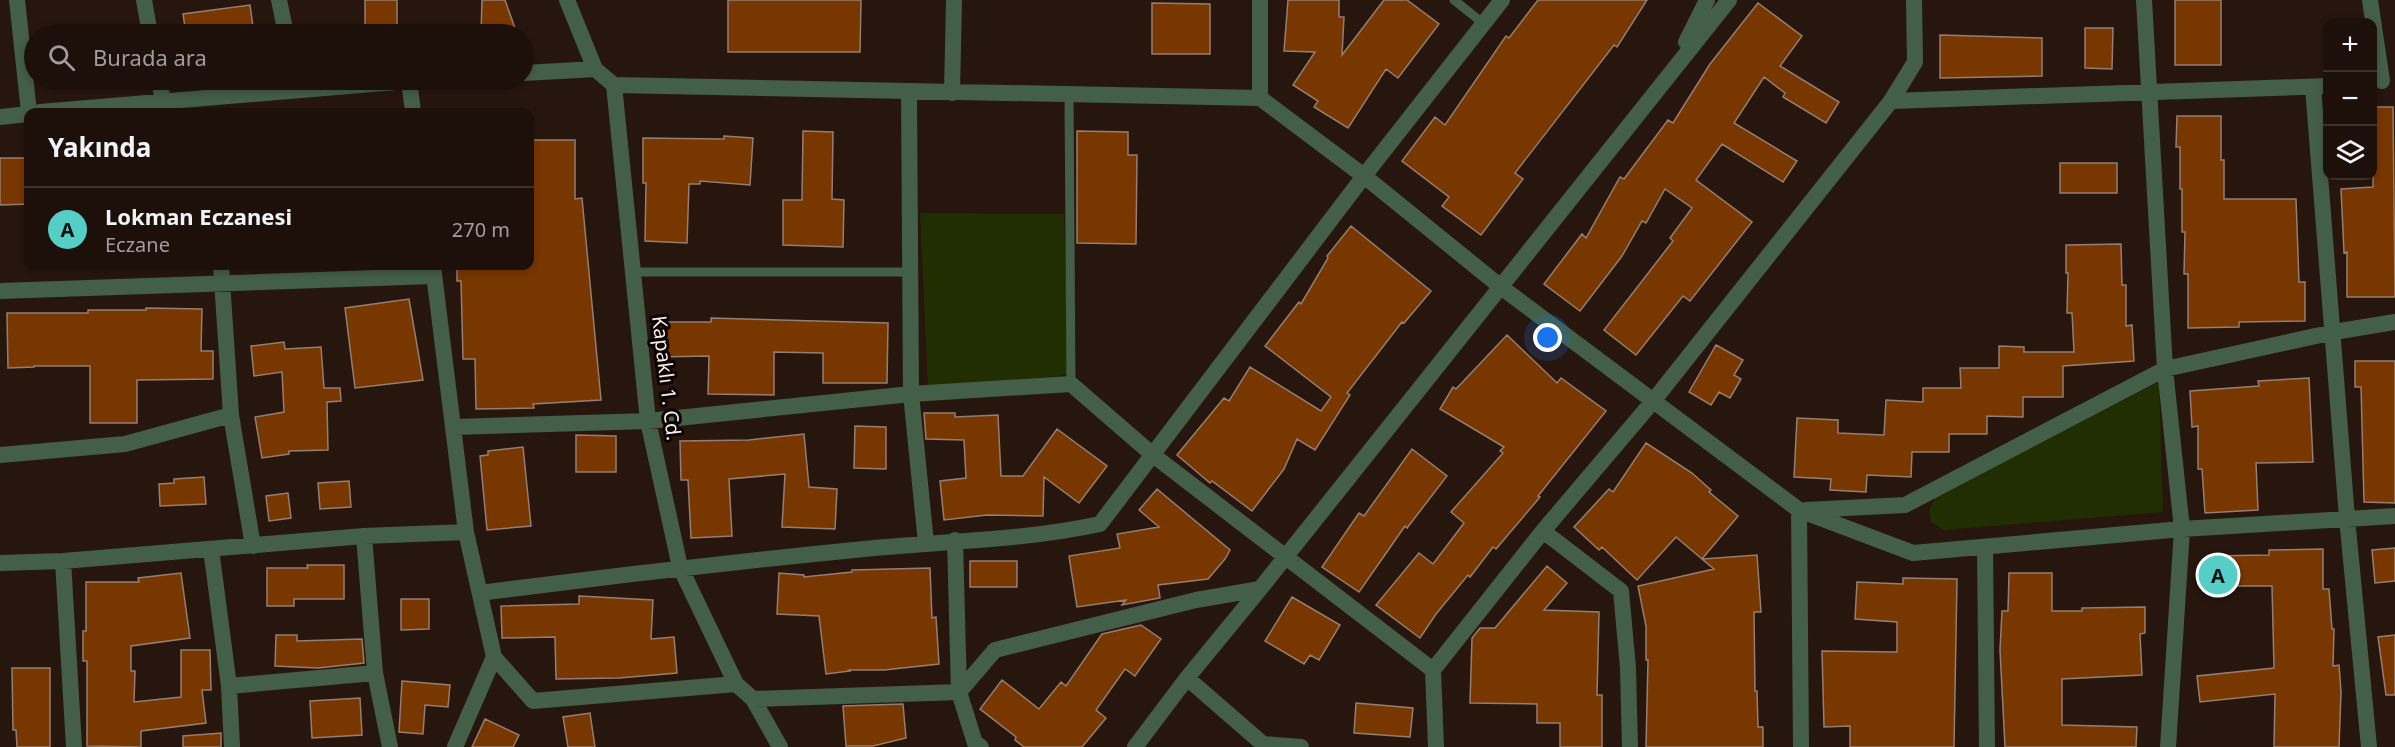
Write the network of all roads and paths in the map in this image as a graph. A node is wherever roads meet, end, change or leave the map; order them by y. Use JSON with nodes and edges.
{"nodes":[{"id":1,"x":17,"y":0,"type":"edge"},
{"id":2,"x":144,"y":0,"type":"edge"},
{"id":3,"x":279,"y":0,"type":"edge"},
{"id":4,"x":567,"y":0,"type":"edge"},
{"id":5,"x":954,"y":0,"type":"edge"},
{"id":6,"x":1260,"y":0,"type":"edge"},
{"id":7,"x":1454,"y":0,"type":"edge"},
{"id":8,"x":1503,"y":0,"type":"edge"},
{"id":9,"x":1707,"y":0,"type":"edge"},
{"id":10,"x":1729,"y":0,"type":"edge"},
{"id":11,"x":1914,"y":0,"type":"edge"},
{"id":12,"x":2144,"y":0,"type":"edge"},
{"id":13,"x":2370,"y":0,"type":"edge"},
{"id":14,"x":148,"y":24,"type":"edge"},
{"id":15,"x":284,"y":24,"type":"edge"},
{"id":16,"x":1484,"y":24,"type":"junction"},
{"id":17,"x":24,"y":66,"type":"edge"},
{"id":18,"x":1673,"y":68,"type":"junction"},
{"id":19,"x":595,"y":69,"type":"junction"},
{"id":20,"x":534,"y":72,"type":"edge"},
{"id":21,"x":2383,"y":81,"type":"edge"},
{"id":22,"x":614,"y":84,"type":"junction"},
{"id":23,"x":2320,"y":87,"type":"edge"},
{"id":24,"x":27,"y":90,"type":"edge"},
{"id":25,"x":161,"y":90,"type":"edge"},
{"id":26,"x":268,"y":90,"type":"edge"},
{"id":27,"x":410,"y":90,"type":"edge"},
{"id":28,"x":909,"y":92,"type":"junction"},
{"id":29,"x":2149,"y":92,"type":"junction"},
{"id":30,"x":952,"y":93,"type":"junction"},
{"id":31,"x":1069,"y":95,"type":"junction"},
{"id":32,"x":1260,"y":98,"type":"junction"},
{"id":33,"x":164,"y":101,"type":"junction"},
{"id":34,"x":1891,"y":101,"type":"junction"},
{"id":35,"x":196,"y":105,"type":"edge"},
{"id":36,"x":28,"y":108,"type":"edge"},
{"id":37,"x":85,"y":108,"type":"edge"},
{"id":38,"x":412,"y":108,"type":"edge"},
{"id":39,"x":24,"y":114,"type":"edge"},
{"id":40,"x":0,"y":117,"type":"edge"},
{"id":41,"x":1364,"y":176,"type":"junction"},
{"id":42,"x":222,"y":270,"type":"edge"},
{"id":43,"x":434,"y":271,"type":"edge"},
{"id":44,"x":633,"y":272,"type":"junction"},
{"id":45,"x":910,"y":272,"type":"junction"},
{"id":46,"x":224,"y":284,"type":"junction"},
{"id":47,"x":1501,"y":287,"type":"junction"},
{"id":48,"x":0,"y":291,"type":"edge"},
{"id":49,"x":2395,"y":322,"type":"edge"},
{"id":50,"x":2334,"y":332,"type":"junction"},
{"id":51,"x":2165,"y":369,"type":"junction"},
{"id":52,"x":1071,"y":384,"type":"junction"},
{"id":53,"x":911,"y":394,"type":"junction"},
{"id":54,"x":1654,"y":400,"type":"junction"},
{"id":55,"x":231,"y":415,"type":"junction"},
{"id":56,"x":648,"y":421,"type":"junction"},
{"id":57,"x":454,"y":427,"type":"junction"},
{"id":58,"x":0,"y":455,"type":"edge"},
{"id":59,"x":1154,"y":455,"type":"junction"},
{"id":60,"x":1799,"y":510,"type":"junction"},
{"id":61,"x":2395,"y":516,"type":"edge"},
{"id":62,"x":2347,"y":518,"type":"junction"},
{"id":63,"x":2182,"y":529,"type":"junction"},
{"id":64,"x":1543,"y":531,"type":"junction"},
{"id":65,"x":466,"y":532,"type":"junction"},
{"id":66,"x":364,"y":536,"type":"junction"},
{"id":67,"x":955,"y":540,"type":"junction"},
{"id":68,"x":926,"y":543,"type":"junction"},
{"id":69,"x":252,"y":546,"type":"junction"},
{"id":70,"x":1985,"y":548,"type":"junction"},
{"id":71,"x":211,"y":549,"type":"junction"},
{"id":72,"x":1286,"y":557,"type":"junction"},
{"id":73,"x":63,"y":561,"type":"junction"},
{"id":74,"x":0,"y":563,"type":"edge"},
{"id":75,"x":680,"y":567,"type":"junction"},
{"id":76,"x":1260,"y":589,"type":"junction"},
{"id":77,"x":480,"y":593,"type":"junction"},
{"id":78,"x":494,"y":657,"type":"junction"},
{"id":79,"x":1433,"y":670,"type":"junction"},
{"id":80,"x":375,"y":673,"type":"junction"},
{"id":81,"x":1187,"y":678,"type":"junction"},
{"id":82,"x":736,"y":684,"type":"junction"},
{"id":83,"x":229,"y":686,"type":"junction"},
{"id":84,"x":959,"y":692,"type":"junction"},
{"id":85,"x":753,"y":699,"type":"junction"},
{"id":86,"x":74,"y":747,"type":"edge"},
{"id":87,"x":232,"y":747,"type":"edge"},
{"id":88,"x":390,"y":747,"type":"edge"},
{"id":89,"x":455,"y":747,"type":"edge"},
{"id":90,"x":780,"y":747,"type":"edge"},
{"id":91,"x":981,"y":747,"type":"edge"},
{"id":92,"x":1135,"y":747,"type":"edge"},
{"id":93,"x":1301,"y":747,"type":"edge"},
{"id":94,"x":1436,"y":747,"type":"edge"},
{"id":95,"x":1630,"y":747,"type":"edge"},
{"id":96,"x":1801,"y":747,"type":"edge"},
{"id":97,"x":1988,"y":747,"type":"edge"},
{"id":98,"x":2168,"y":747,"type":"edge"},
{"id":99,"x":2369,"y":747,"type":"edge"}],
"edges":[{"from":1,"to":17,"type":"street"},
{"from":2,"to":14,"type":"street"},
{"from":3,"to":15,"type":"street"},
{"from":4,"to":19,"type":"street"},
{"from":5,"to":30,"type":"street"},
{"from":6,"to":32,"type":"street"},
{"from":7,"to":16,"type":"lane"},
{"from":8,"to":16,"type":"street"},
{"from":9,"to":18,"type":"street"},
{"from":10,"to":18,"type":"street"},
{"from":11,"to":34,"type":"street"},
{"from":12,"to":29,"type":"street"},
{"from":13,"to":21,"type":"street"},
{"from":16,"to":41,"type":"street"},
{"from":18,"to":47,"type":"street"},
{"from":19,"to":20,"type":"street"},
{"from":19,"to":22,"type":"street"},
{"from":22,"to":28,"type":"street"},
{"from":22,"to":44,"type":"street","name":"Kapaklı 1. Cd."},
{"from":23,"to":29,"type":"street"},
{"from":23,"to":50,"type":"street"},
{"from":24,"to":36,"type":"street"},
{"from":25,"to":33,"type":"street"},
{"from":26,"to":35,"type":"street"},
{"from":27,"to":38,"type":"street"},
{"from":28,"to":30,"type":"street"},
{"from":28,"to":45,"type":"street"},
{"from":29,"to":34,"type":"street"},
{"from":29,"to":51,"type":"street"},
{"from":30,"to":31,"type":"street"},
{"from":31,"to":32,"type":"street"},
{"from":31,"to":52,"type":"lane"},
{"from":32,"to":41,"type":"street"},
{"from":33,"to":35,"type":"street"},
{"from":33,"to":37,"type":"street"},
{"from":34,"to":54,"type":"street"},
{"from":39,"to":40,"type":"street"},
{"from":41,"to":47,"type":"street"},
{"from":41,"to":59,"type":"street"},
{"from":42,"to":46,"type":"street"},
{"from":43,"to":46,"type":"street"},
{"from":43,"to":57,"type":"street"},
{"from":44,"to":45,"type":"lane"},
{"from":44,"to":56,"type":"street","name":"Kapaklı 1. Cd."},
{"from":45,"to":53,"type":"street"},
{"from":46,"to":48,"type":"street"},
{"from":46,"to":55,"type":"street"},
{"from":47,"to":54,"type":"street"},
{"from":47,"to":72,"type":"street"},
{"from":49,"to":50,"type":"street"},
{"from":50,"to":51,"type":"street"},
{"from":50,"to":62,"type":"street"},
{"from":51,"to":60,"type":"street"},
{"from":51,"to":63,"type":"street"},
{"from":52,"to":53,"type":"street"},
{"from":52,"to":59,"type":"street"},
{"from":53,"to":56,"type":"street"},
{"from":53,"to":68,"type":"street"},
{"from":54,"to":60,"type":"street"},
{"from":54,"to":64,"type":"street"},
{"from":55,"to":58,"type":"street"},
{"from":55,"to":69,"type":"street"},
{"from":56,"to":57,"type":"street"},
{"from":56,"to":75,"type":"street","name":"Kapaklı 1. Cd."},
{"from":57,"to":65,"type":"street"},
{"from":59,"to":67,"type":"street"},
{"from":59,"to":72,"type":"street"},
{"from":60,"to":70,"type":"street"},
{"from":60,"to":96,"type":"street"},
{"from":61,"to":62,"type":"street"},
{"from":62,"to":63,"type":"street"},
{"from":62,"to":99,"type":"street"},
{"from":63,"to":70,"type":"street"},
{"from":63,"to":98,"type":"street"},
{"from":64,"to":79,"type":"street"},
{"from":64,"to":95,"type":"street"},
{"from":65,"to":66,"type":"street"},
{"from":65,"to":77,"type":"street"},
{"from":66,"to":69,"type":"street"},
{"from":66,"to":80,"type":"street"},
{"from":67,"to":68,"type":"street"},
{"from":67,"to":84,"type":"street"},
{"from":68,"to":75,"type":"street"},
{"from":69,"to":71,"type":"street"},
{"from":70,"to":97,"type":"street"},
{"from":71,"to":73,"type":"street"},
{"from":71,"to":83,"type":"street"},
{"from":72,"to":76,"type":"street"},
{"from":72,"to":79,"type":"street"},
{"from":73,"to":74,"type":"street"},
{"from":73,"to":86,"type":"street"},
{"from":75,"to":77,"type":"street"},
{"from":75,"to":82,"type":"street","name":"Kapaklı 1. Cd."},
{"from":76,"to":81,"type":"street"},
{"from":76,"to":84,"type":"street"},
{"from":77,"to":78,"type":"street"},
{"from":78,"to":82,"type":"street"},
{"from":78,"to":89,"type":"street"},
{"from":79,"to":94,"type":"street"},
{"from":80,"to":83,"type":"street"},
{"from":80,"to":88,"type":"street"},
{"from":81,"to":92,"type":"street"},
{"from":81,"to":93,"type":"street"},
{"from":82,"to":85,"type":"street","name":"Kapaklı 1. Cd."},
{"from":83,"to":87,"type":"street"},
{"from":84,"to":85,"type":"street"},
{"from":84,"to":91,"type":"street"},
{"from":85,"to":90,"type":"street","name":"Kapaklı 1. Cd."}]}
